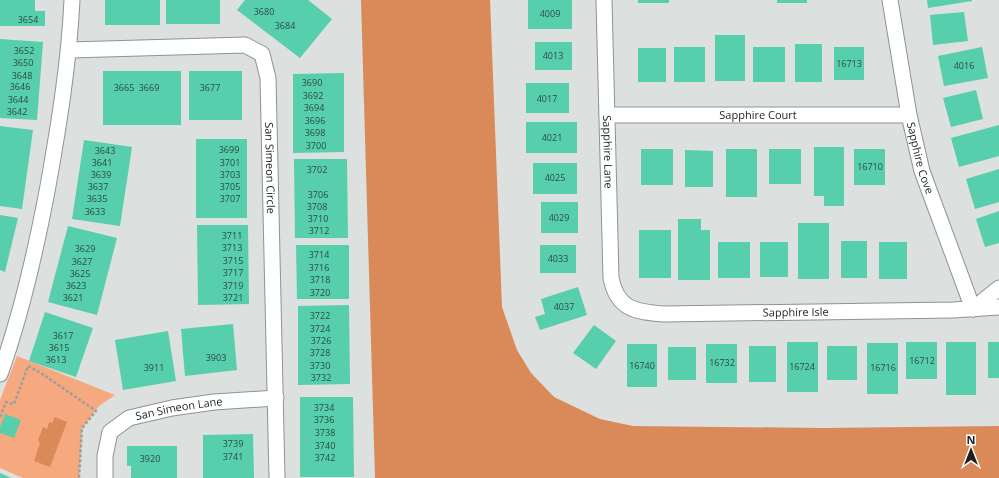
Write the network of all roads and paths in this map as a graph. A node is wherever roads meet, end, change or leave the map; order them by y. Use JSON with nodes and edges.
{"nodes":[{"id":1,"x":72,"y":0,"type":"edge"},
{"id":2,"x":604,"y":0,"type":"edge"},
{"id":3,"x":890,"y":0,"type":"edge"},
{"id":4,"x":70,"y":50,"type":"junction"},
{"id":5,"x":909,"y":115,"type":"junction"},
{"id":6,"x":607,"y":116,"type":"junction"},
{"id":7,"x":999,"y":288,"type":"edge"},
{"id":8,"x":620,"y":302,"type":"joint"},
{"id":9,"x":999,"y":307,"type":"edge"},
{"id":10,"x":973,"y":309,"type":"junction"},
{"id":11,"x":0,"y":374,"type":"edge"},
{"id":12,"x":276,"y":398,"type":"junction"},
{"id":13,"x":0,"y":417,"type":"edge"},
{"id":14,"x":79,"y":478,"type":"edge"},
{"id":15,"x":105,"y":478,"type":"edge"},
{"id":16,"x":277,"y":478,"type":"edge"}],
"edges":[{"from":1,"to":4,"type":"street"},
{"from":2,"to":6,"type":"street","name":"Sapphire Lane"},
{"from":3,"to":5,"type":"street","name":"Sapphire Cove"},
{"from":4,"to":11,"type":"street"},
{"from":4,"to":12,"type":"street","name":"San Simeon Circle"},
{"from":5,"to":6,"type":"street","name":"Sapphire Court"},
{"from":5,"to":10,"type":"street","name":"Sapphire Cove"},
{"from":6,"to":8,"type":"street","name":"Sapphire Lane"},
{"from":7,"to":10,"type":"street"},
{"from":8,"to":10,"type":"street","name":"Sapphire Isle"},
{"from":9,"to":10,"type":"street","name":"Sapphire Isle"},
{"from":12,"to":15,"type":"street","name":"San Simeon Lane"},
{"from":12,"to":16,"type":"street","name":"San Simeon Circle"},
{"from":13,"to":14,"type":"path"}]}
